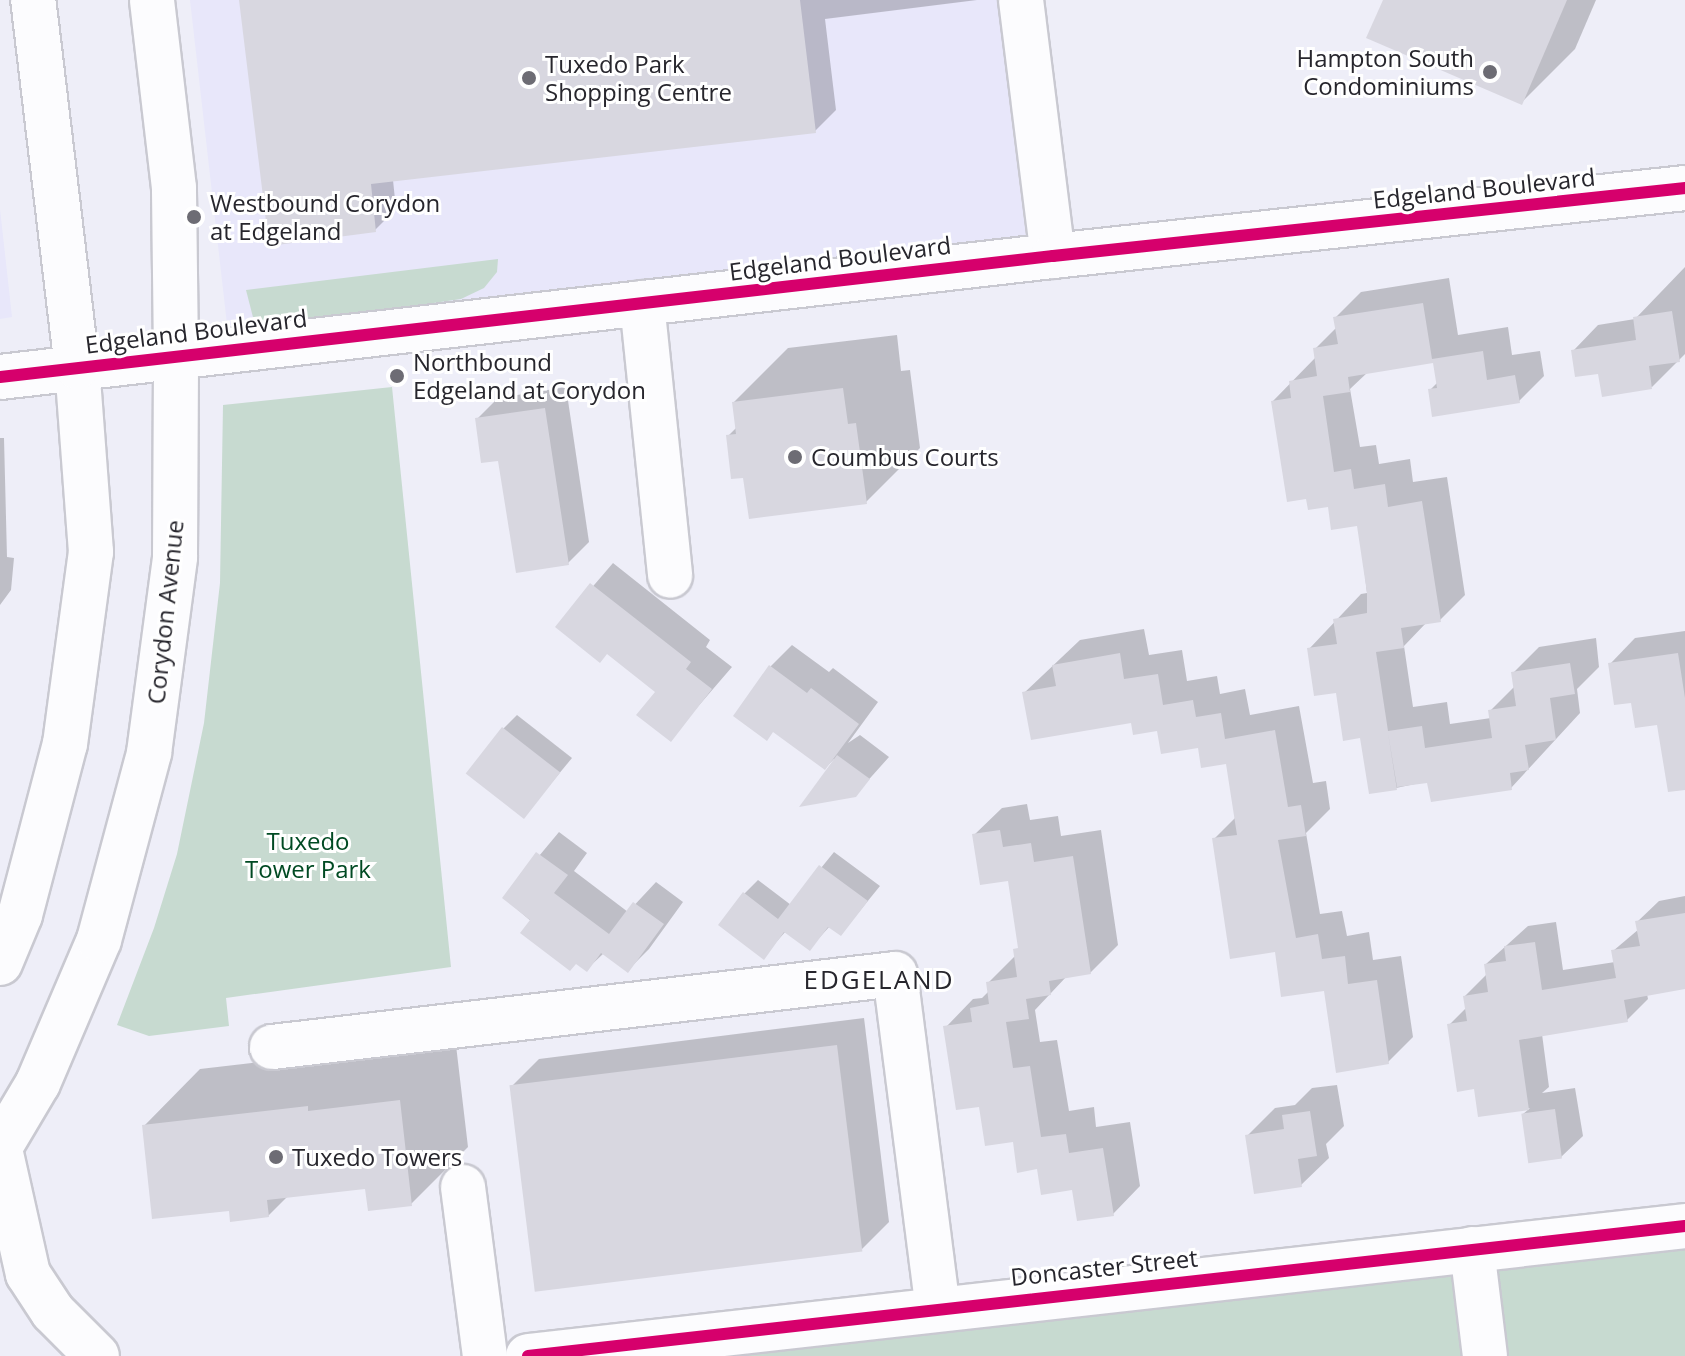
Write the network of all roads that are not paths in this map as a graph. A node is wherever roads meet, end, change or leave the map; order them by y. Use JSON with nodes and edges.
{"nodes":[{"id":1,"x":33,"y":0,"type":"edge"},
{"id":2,"x":152,"y":0,"type":"edge"},
{"id":3,"x":1021,"y":0,"type":"edge"},
{"id":4,"x":1685,"y":188,"type":"edge"},
{"id":5,"x":1053,"y":256,"type":"junction"},
{"id":6,"x":642,"y":303,"type":"junction"},
{"id":7,"x":176,"y":355,"type":"junction"},
{"id":8,"x":77,"y":367,"type":"junction"},
{"id":9,"x":0,"y":377,"type":"edge"},
{"id":10,"x":670,"y":576,"type":"dead end"},
{"id":11,"x":0,"y":963,"type":"edge"},
{"id":12,"x":272,"y":1047,"type":"dead end"},
{"id":13,"x":0,"y":1148,"type":"edge"},
{"id":14,"x":463,"y":1187,"type":"dead end"},
{"id":15,"x":1685,"y":1226,"type":"edge"},
{"id":16,"x":1472,"y":1249,"type":"junction"},
{"id":17,"x":938,"y":1308,"type":"junction"},
{"id":18,"x":97,"y":1356,"type":"edge"},
{"id":19,"x":485,"y":1356,"type":"edge"},
{"id":20,"x":528,"y":1356,"type":"edge"},
{"id":21,"x":1485,"y":1356,"type":"edge"}],
"edges":[{"from":1,"to":8,"type":"street"},
{"from":2,"to":7,"type":"street","name":"Corydon Avenue"},
{"from":3,"to":5,"type":"street"},
{"from":4,"to":5,"type":"street","name":"Edgeland Boulevard"},
{"from":5,"to":6,"type":"street","name":"Edgeland Boulevard"},
{"from":6,"to":7,"type":"street","name":"Edgeland Boulevard"},
{"from":6,"to":10,"type":"street"},
{"from":7,"to":8,"type":"street","name":"Edgeland Boulevard"},
{"from":7,"to":13,"type":"street","name":"Corydon Avenue"},
{"from":8,"to":9,"type":"street","name":"Edgeland Boulevard"},
{"from":8,"to":11,"type":"street"},
{"from":12,"to":17,"type":"street"},
{"from":13,"to":18,"type":"street"},
{"from":14,"to":19,"type":"street"},
{"from":15,"to":16,"type":"street","name":"Doncaster Street"},
{"from":16,"to":17,"type":"street","name":"Doncaster Street"},
{"from":16,"to":21,"type":"street"},
{"from":17,"to":20,"type":"street","name":"Doncaster Street"}]}
